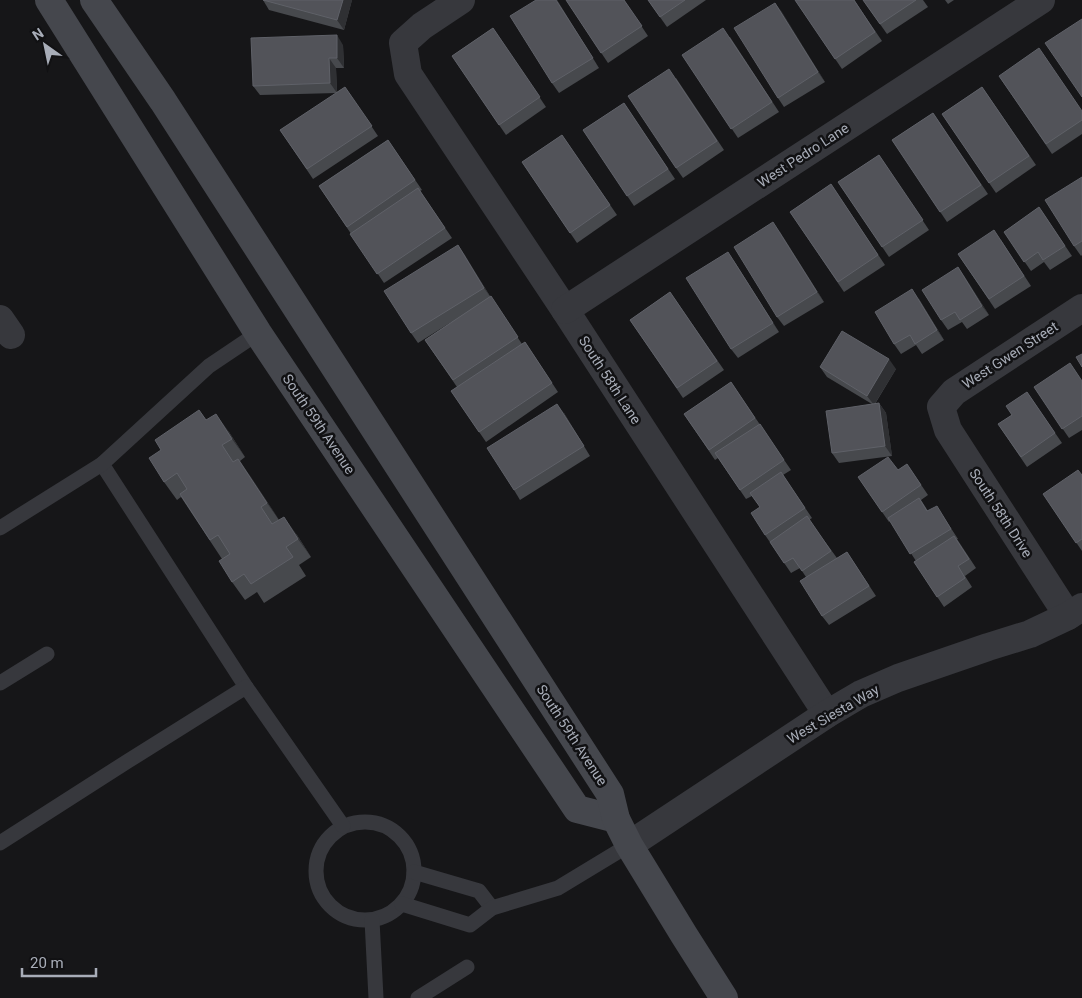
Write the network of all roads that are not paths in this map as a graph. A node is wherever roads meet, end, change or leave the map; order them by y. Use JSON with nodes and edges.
{"nodes":[{"id":1,"x":49,"y":0,"type":"edge"},
{"id":2,"x":94,"y":0,"type":"edge"},
{"id":3,"x":461,"y":0,"type":"edge"},
{"id":4,"x":1041,"y":0,"type":"edge"},
{"id":5,"x":1082,"y":308,"type":"edge"},
{"id":6,"x":565,"y":310,"type":"junction"},
{"id":7,"x":258,"y":333,"type":"junction"},
{"id":8,"x":941,"y":407,"type":"joint"},
{"id":9,"x":102,"y":464,"type":"junction"},
{"id":10,"x":0,"y":528,"type":"edge"},
{"id":11,"x":1075,"y":612,"type":"edge"},
{"id":12,"x":47,"y":654,"type":"dead end"},
{"id":13,"x":0,"y":683,"type":"edge"},
{"id":14,"x":246,"y":687,"type":"junction"},
{"id":15,"x":827,"y":714,"type":"junction"},
{"id":16,"x":616,"y":819,"type":"junction"},
{"id":17,"x":343,"y":826,"type":"junction"},
{"id":18,"x":0,"y":843,"type":"edge"},
{"id":19,"x":629,"y":844,"type":"junction"},
{"id":20,"x":414,"y":872,"type":"junction"},
{"id":21,"x":402,"y":904,"type":"junction"},
{"id":22,"x":492,"y":908,"type":"junction"},
{"id":23,"x":372,"y":920,"type":"junction"},
{"id":24,"x":467,"y":967,"type":"dead end"},
{"id":25,"x":376,"y":998,"type":"edge"},
{"id":26,"x":418,"y":998,"type":"edge"},
{"id":27,"x":724,"y":998,"type":"edge"}],
"edges":[{"from":1,"to":7,"type":"main road","name":"South 59th Avenue"},
{"from":2,"to":16,"type":"main road","name":"South 59th Avenue"},
{"from":3,"to":6,"type":"street","name":"South 58th Lane"},
{"from":4,"to":6,"type":"street","name":"West Pedro Lane"},
{"from":5,"to":8,"type":"street","name":"West Gwen Street"},
{"from":6,"to":15,"type":"street","name":"South 58th Lane"},
{"from":7,"to":9,"type":"lane"},
{"from":7,"to":16,"type":"main road","name":"South 59th Avenue"},
{"from":8,"to":11,"type":"street","name":"South 58th Drive"},
{"from":9,"to":10,"type":"lane"},
{"from":9,"to":14,"type":"lane"},
{"from":11,"to":15,"type":"street","name":"West Siesta Way"},
{"from":12,"to":13,"type":"lane"},
{"from":14,"to":17,"type":"lane"},
{"from":14,"to":18,"type":"lane"},
{"from":15,"to":19,"type":"street","name":"West Siesta Way"},
{"from":16,"to":19,"type":"main road","name":"South 59th Avenue"},
{"from":17,"to":20,"type":"lane"},
{"from":17,"to":23,"type":"lane"},
{"from":19,"to":22,"type":"lane"},
{"from":19,"to":27,"type":"main road","name":"South 59th Avenue"},
{"from":20,"to":21,"type":"lane"},
{"from":20,"to":22,"type":"lane"},
{"from":21,"to":22,"type":"lane"},
{"from":21,"to":23,"type":"lane"},
{"from":23,"to":25,"type":"lane"},
{"from":24,"to":26,"type":"lane"}]}
